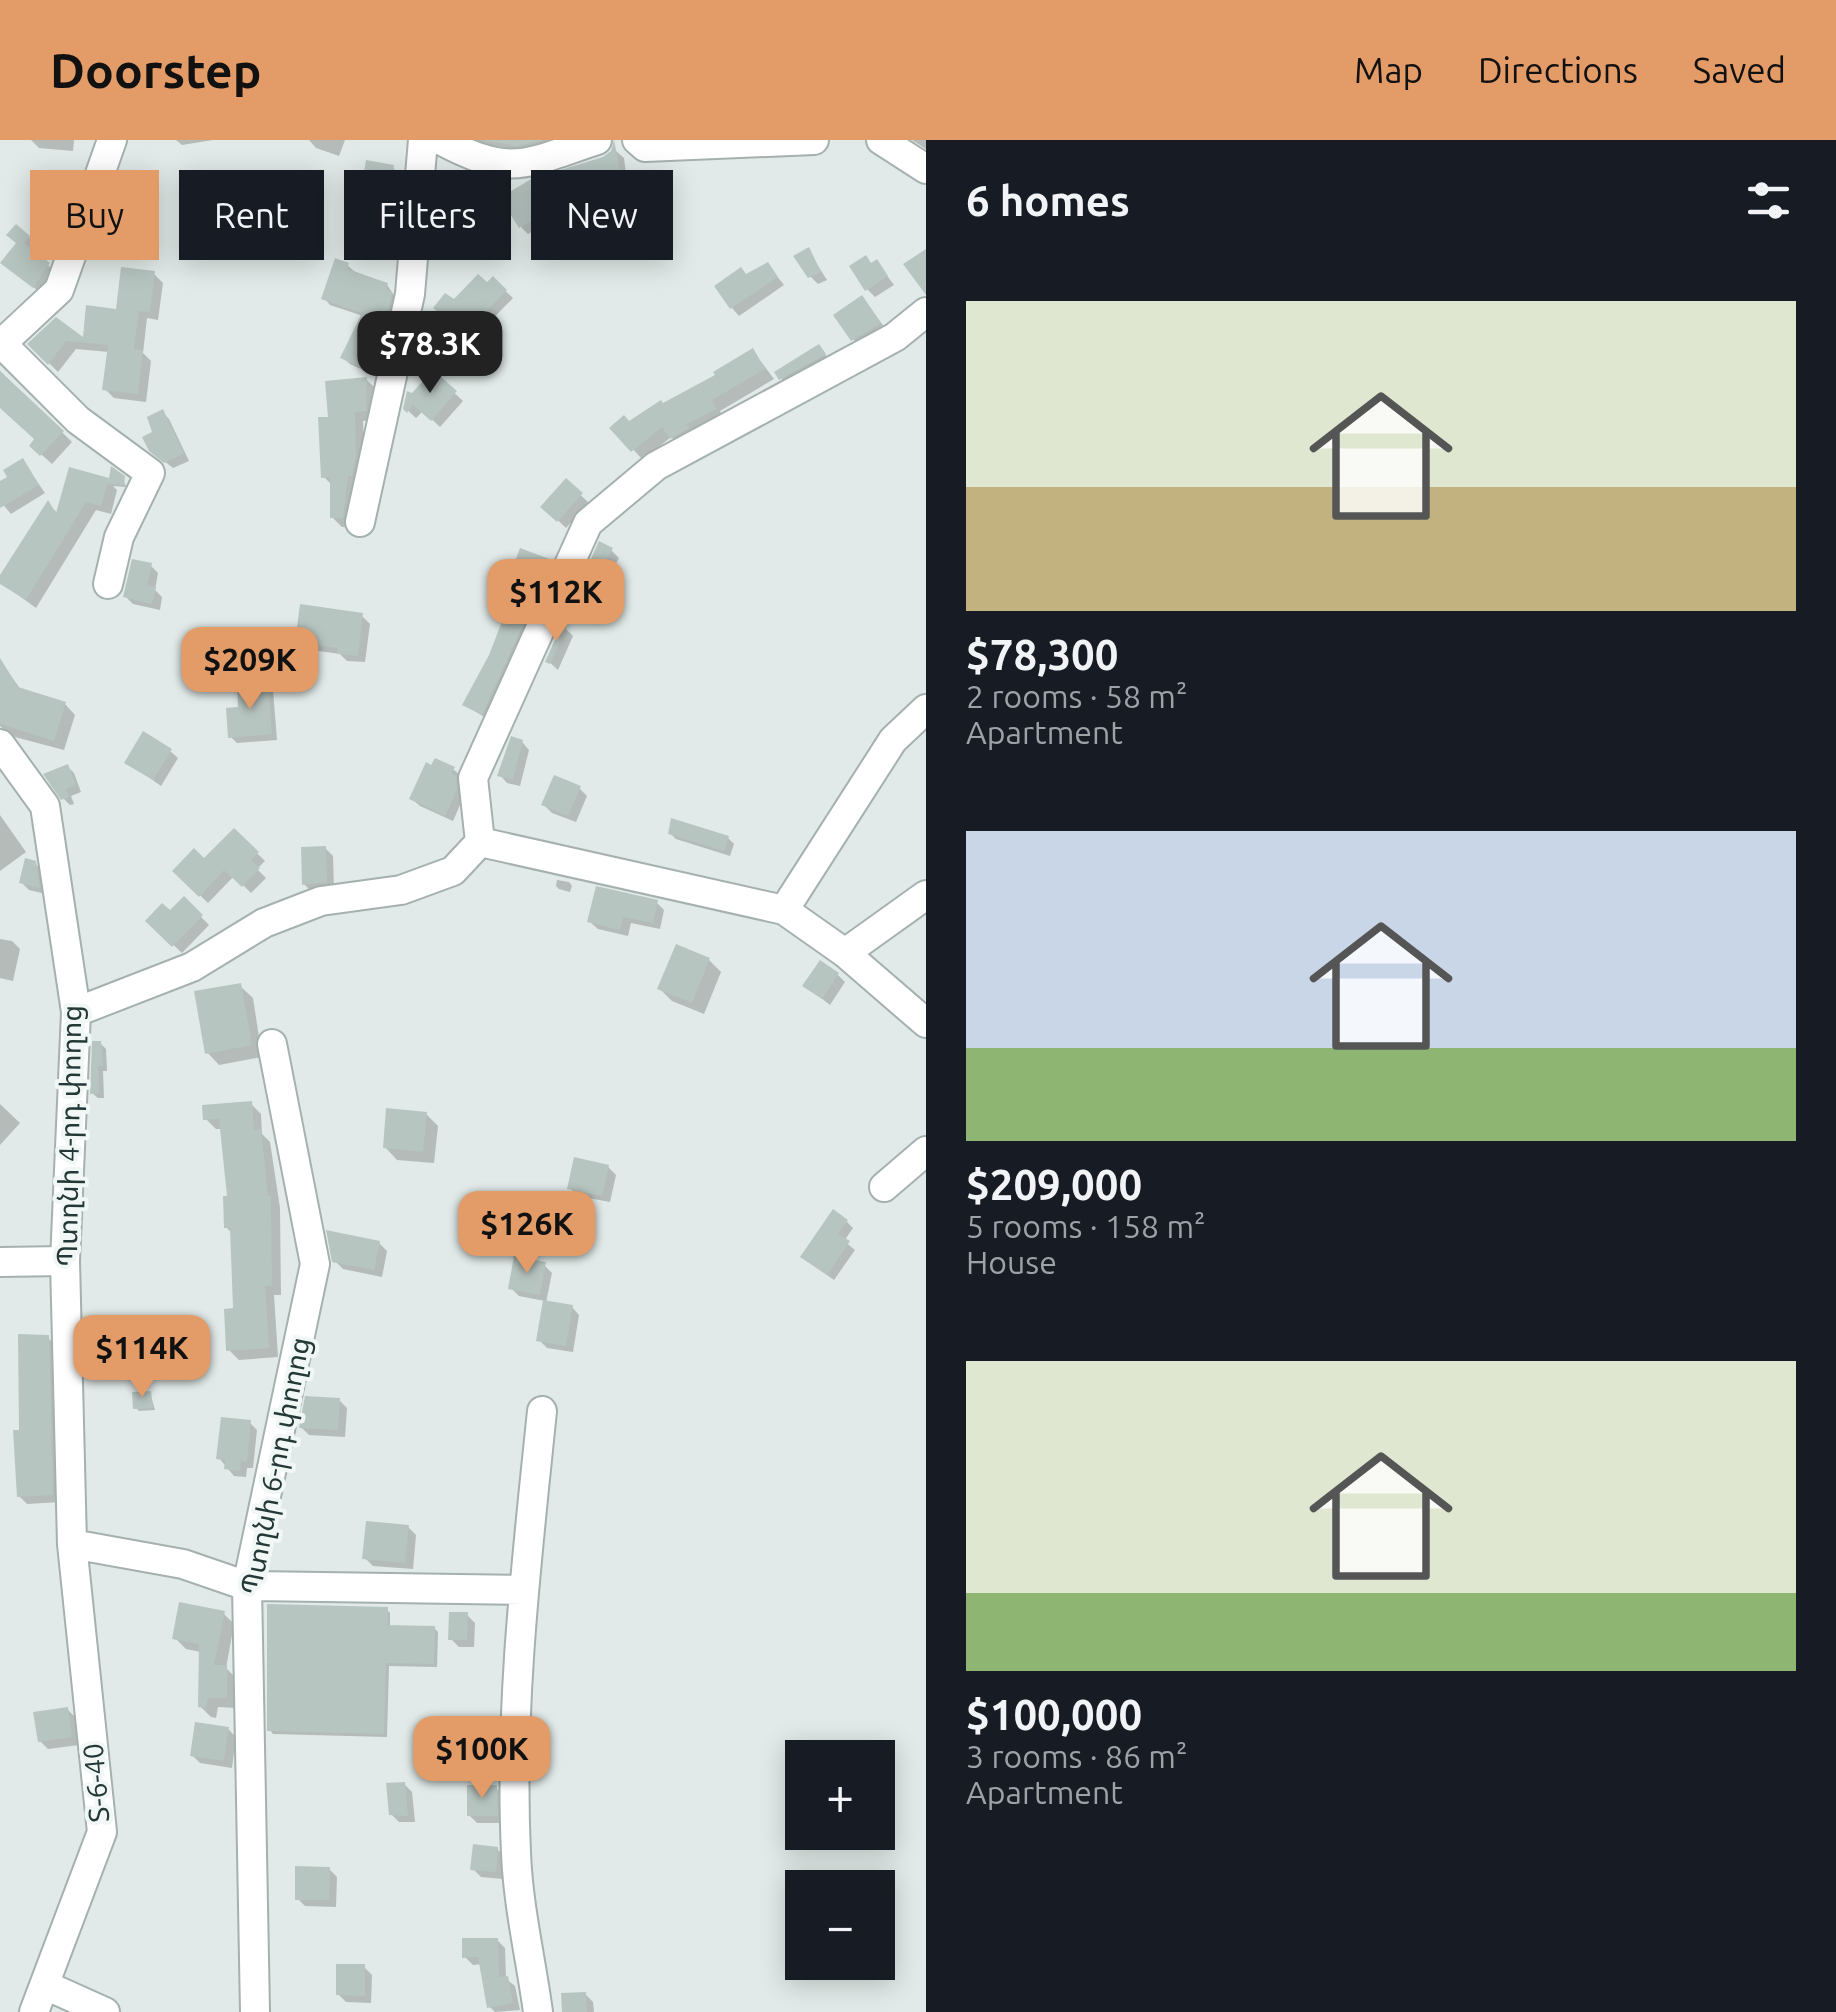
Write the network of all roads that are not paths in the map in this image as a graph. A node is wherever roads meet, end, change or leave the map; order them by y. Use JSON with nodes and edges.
{"nodes":[{"id":1,"x":112,"y":140,"type":"edge"},
{"id":2,"x":423,"y":140,"type":"edge"},
{"id":3,"x":440,"y":140,"type":"edge"},
{"id":4,"x":597,"y":140,"type":"edge"},
{"id":5,"x":637,"y":140,"type":"edge"},
{"id":6,"x":814,"y":140,"type":"edge"},
{"id":7,"x":881,"y":140,"type":"edge"},
{"id":8,"x":926,"y":169,"type":"edge"},
{"id":9,"x":926,"y":312,"type":"edge"},
{"id":10,"x":1,"y":345,"type":"edge"},
{"id":11,"x":360,"y":522,"type":"dead end"},
{"id":12,"x":108,"y":584,"type":"dead end"},
{"id":13,"x":926,"y":708,"type":"edge"},
{"id":14,"x":0,"y":744,"type":"edge"},
{"id":15,"x":480,"y":842,"type":"junction"},
{"id":16,"x":926,"y":895,"type":"edge"},
{"id":17,"x":784,"y":910,"type":"junction"},
{"id":18,"x":845,"y":954,"type":"junction"},
{"id":19,"x":76,"y":1012,"type":"junction"},
{"id":20,"x":926,"y":1023,"type":"edge"},
{"id":21,"x":272,"y":1044,"type":"dead end"},
{"id":22,"x":926,"y":1150,"type":"edge"},
{"id":23,"x":884,"y":1187,"type":"dead end"},
{"id":24,"x":65,"y":1261,"type":"junction"},
{"id":25,"x":0,"y":1262,"type":"edge"},
{"id":26,"x":542,"y":1412,"type":"dead end"},
{"id":27,"x":72,"y":1544,"type":"junction"},
{"id":28,"x":247,"y":1586,"type":"junction"},
{"id":29,"x":524,"y":1590,"type":"junction"},
{"id":30,"x":45,"y":1984,"type":"junction"},
{"id":31,"x":34,"y":2012,"type":"edge"},
{"id":32,"x":106,"y":2012,"type":"edge"},
{"id":33,"x":256,"y":2012,"type":"edge"},
{"id":34,"x":538,"y":2012,"type":"edge"}],
"edges":[{"from":1,"to":10,"type":"street"},
{"from":2,"to":11,"type":"street"},
{"from":3,"to":4,"type":"street"},
{"from":5,"to":6,"type":"street"},
{"from":7,"to":8,"type":"street"},
{"from":9,"to":15,"type":"street"},
{"from":10,"to":12,"type":"street"},
{"from":13,"to":17,"type":"street"},
{"from":14,"to":19,"type":"street","name":"Պտղնի 4-րդ փողոց","number":"Տ-6-40"},
{"from":15,"to":17,"type":"street"},
{"from":15,"to":19,"type":"street"},
{"from":16,"to":18,"type":"street"},
{"from":17,"to":18,"type":"street"},
{"from":18,"to":20,"type":"street"},
{"from":19,"to":24,"type":"street","name":"Պտղնի 4-րդ փողոց","number":"Տ-6-40"},
{"from":21,"to":28,"type":"street","name":"Պտղնի 6-րդ փողոց"},
{"from":22,"to":23,"type":"street"},
{"from":24,"to":25,"type":"street"},
{"from":24,"to":27,"type":"street","name":"Պտղնի 4-րդ փողոց","number":"Տ-6-40"},
{"from":26,"to":29,"type":"street"},
{"from":27,"to":28,"type":"street"},
{"from":27,"to":30,"type":"street","name":"Տ-6-40","number":"Տ-6-40"},
{"from":28,"to":29,"type":"street"},
{"from":28,"to":33,"type":"street","name":"Պտղնի 6-րդ փողոց"},
{"from":29,"to":34,"type":"street"},
{"from":30,"to":31,"type":"street","name":"Տ-6-40","number":"Տ-6-40"},
{"from":30,"to":32,"type":"street"}]}
